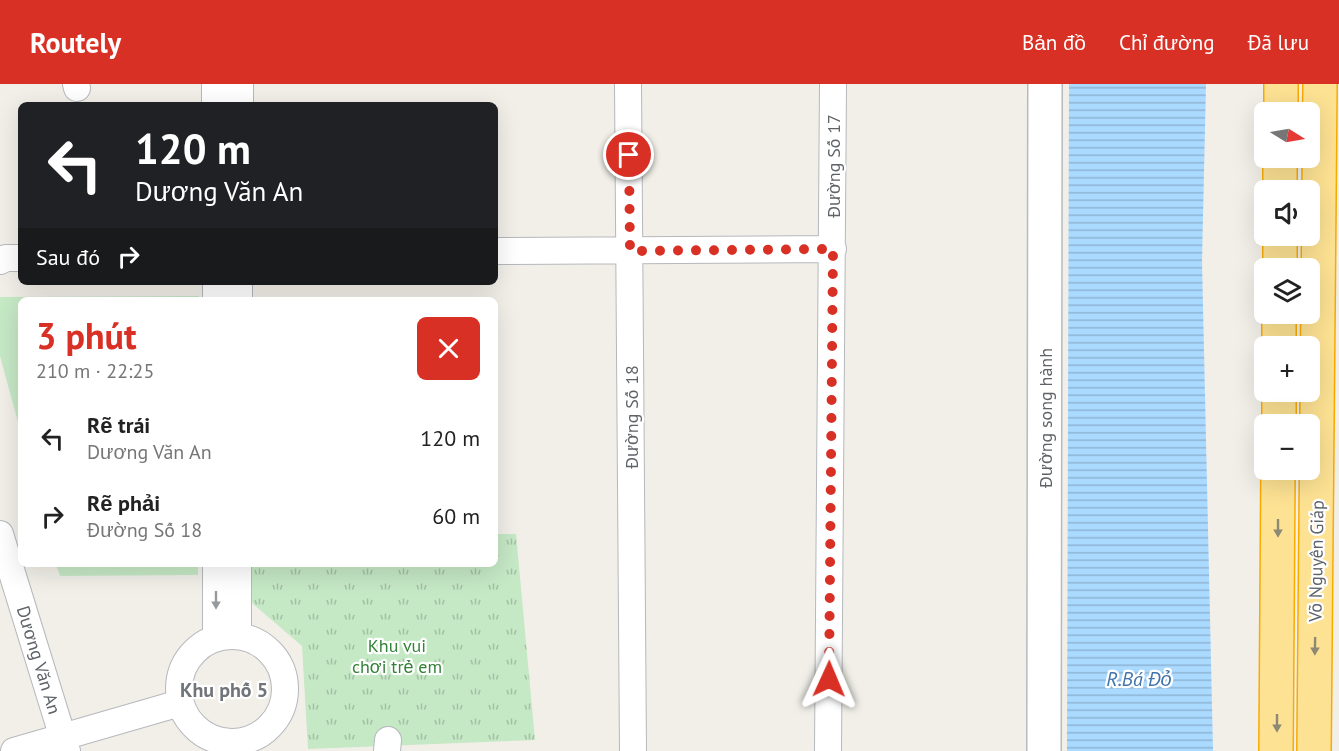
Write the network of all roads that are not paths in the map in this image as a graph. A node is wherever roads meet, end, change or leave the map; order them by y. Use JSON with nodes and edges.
{"nodes":[{"id":1,"x":215,"y":84,"type":"edge"},
{"id":2,"x":240,"y":84,"type":"edge"},
{"id":3,"x":628,"y":84,"type":"edge"},
{"id":4,"x":833,"y":84,"type":"edge"},
{"id":5,"x":1045,"y":84,"type":"edge"},
{"id":6,"x":1281,"y":84,"type":"edge"},
{"id":7,"x":1320,"y":84,"type":"edge"},
{"id":8,"x":215,"y":102,"type":"edge"},
{"id":9,"x":240,"y":102,"type":"edge"},
{"id":10,"x":1281,"y":102,"type":"edge"},
{"id":11,"x":833,"y":249,"type":"junction"},
{"id":12,"x":498,"y":251,"type":"edge"},
{"id":13,"x":630,"y":251,"type":"junction"},
{"id":14,"x":18,"y":258,"type":"edge"},
{"id":15,"x":0,"y":261,"type":"edge"},
{"id":16,"x":1278,"y":480,"type":"edge"},
{"id":17,"x":0,"y":534,"type":"edge"},
{"id":18,"x":216,"y":567,"type":"edge"},
{"id":19,"x":238,"y":567,"type":"edge"},
{"id":20,"x":227,"y":636,"type":"junction"},
{"id":21,"x":180,"y":703,"type":"junction"},
{"id":22,"x":65,"y":744,"type":"edge"},
{"id":23,"x":243,"y":746,"type":"edge"},
{"id":24,"x":14,"y":751,"type":"edge"},
{"id":25,"x":633,"y":751,"type":"edge"},
{"id":26,"x":828,"y":751,"type":"edge"},
{"id":27,"x":1044,"y":751,"type":"edge"},
{"id":28,"x":1276,"y":751,"type":"edge"},
{"id":29,"x":1314,"y":751,"type":"edge"}],
"edges":[{"from":1,"to":8,"type":"street"},
{"from":2,"to":9,"type":"street"},
{"from":3,"to":13,"type":"street","name":"Đường Số 18"},
{"from":4,"to":11,"type":"street","name":"Đường Số 17"},
{"from":5,"to":27,"type":"main road","name":"Đường song hành"},
{"from":6,"to":10,"type":"highway"},
{"from":7,"to":29,"type":"highway","name":"Võ Nguyên Giáp","one_way":true},
{"from":11,"to":13,"type":"street"},
{"from":11,"to":26,"type":"street","name":"Đường Số 17"},
{"from":12,"to":13,"type":"street"},
{"from":13,"to":25,"type":"street","name":"Đường Số 18"},
{"from":14,"to":15,"type":"street"},
{"from":16,"to":28,"type":"highway","name":"Võ Nguyên Giáp","one_way":true},
{"from":17,"to":22,"type":"street","name":"Dương Văn An"},
{"from":18,"to":20,"type":"street","one_way":true},
{"from":19,"to":20,"type":"street"},
{"from":20,"to":21,"type":"street"},
{"from":20,"to":23,"type":"street"},
{"from":21,"to":22,"type":"street"},
{"from":21,"to":23,"type":"street"},
{"from":22,"to":24,"type":"street"}]}
